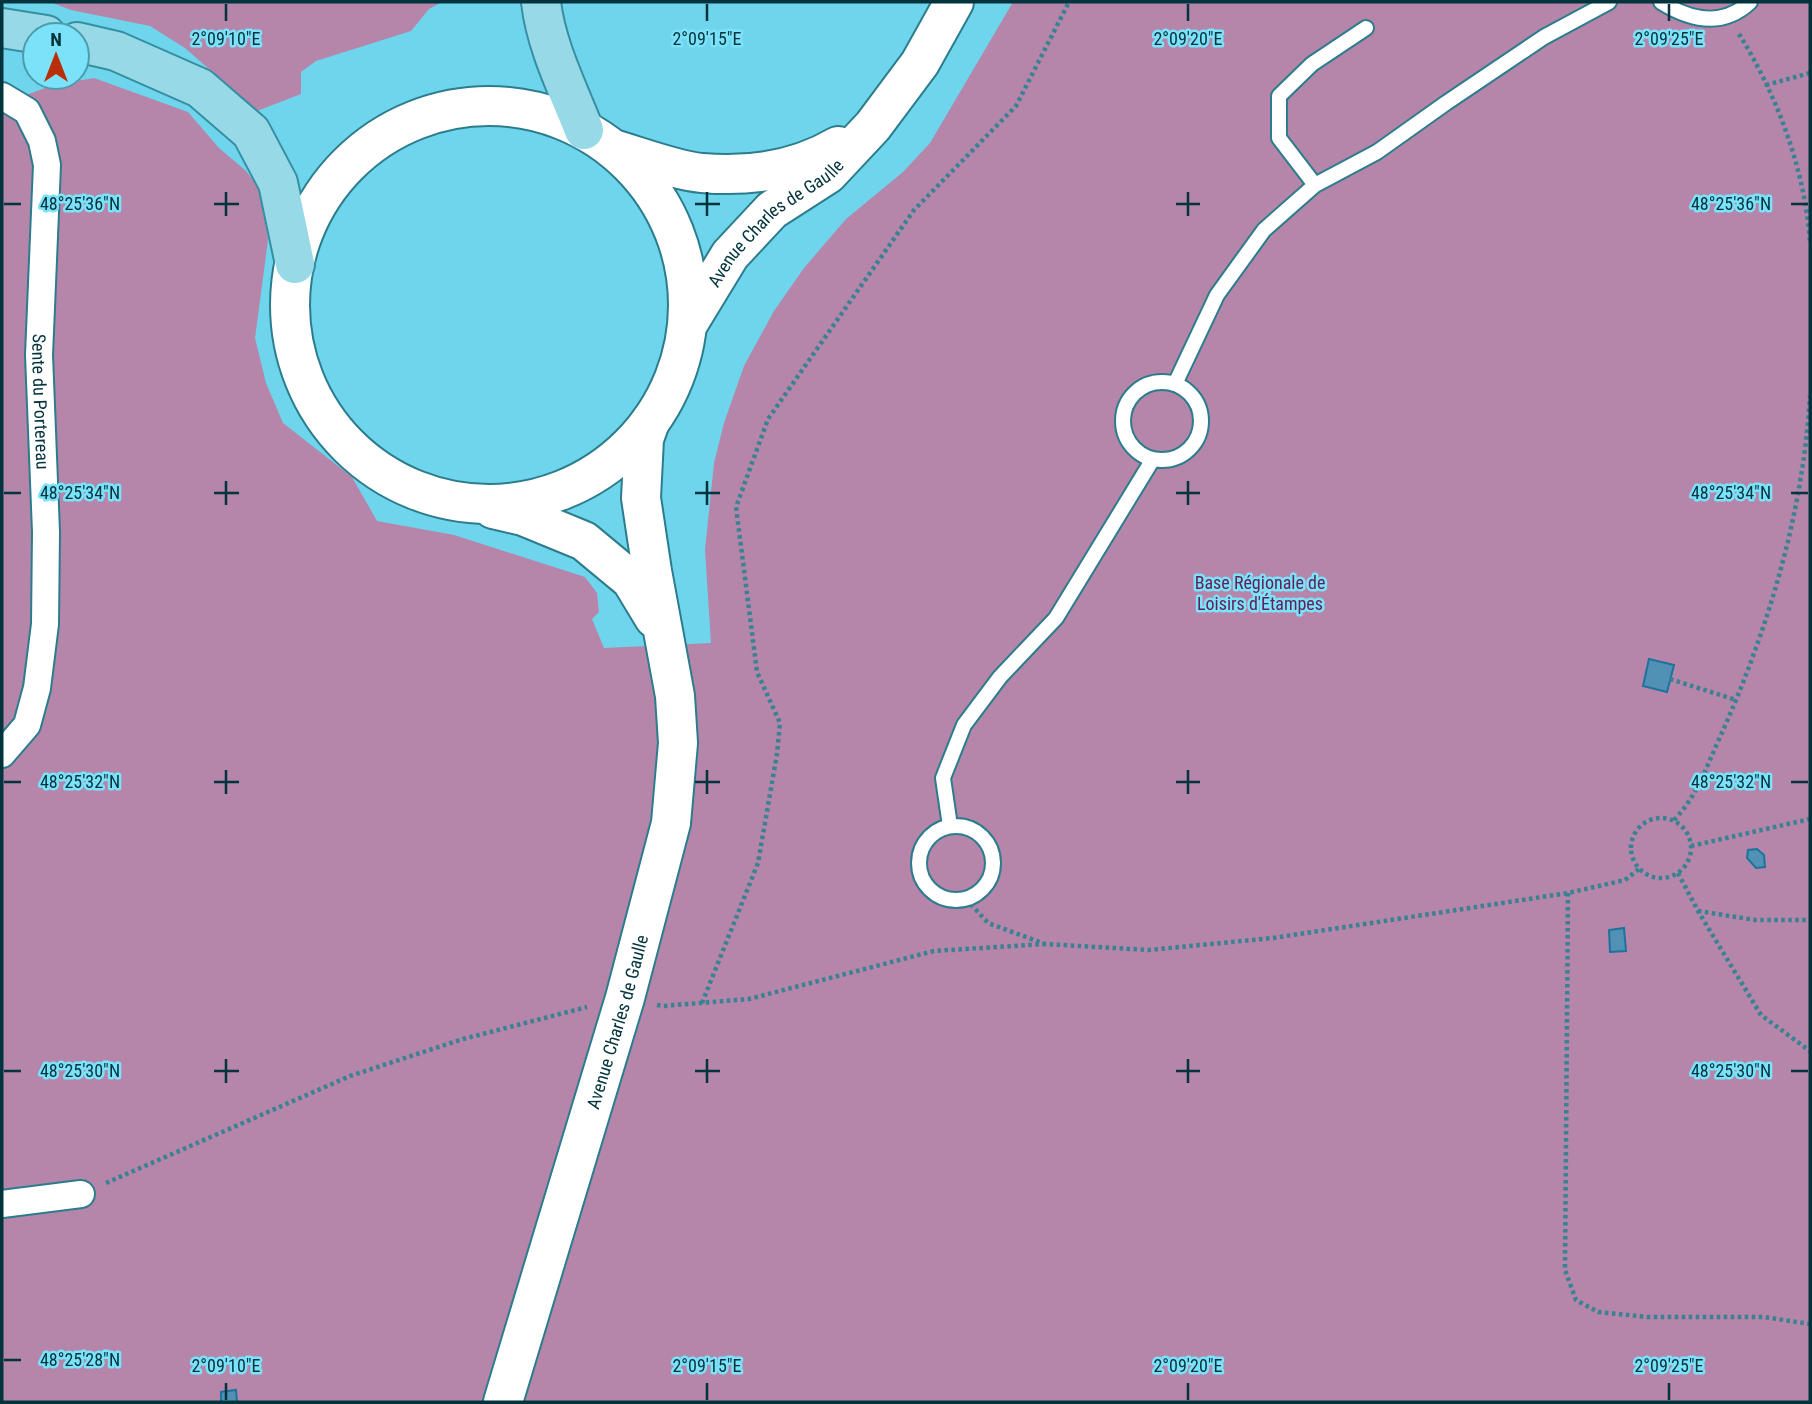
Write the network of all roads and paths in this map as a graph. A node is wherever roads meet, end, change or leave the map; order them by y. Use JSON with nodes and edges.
{"nodes":[{"id":1,"x":541,"y":2,"type":"edge"},
{"id":2,"x":954,"y":2,"type":"edge"},
{"id":3,"x":1069,"y":2,"type":"edge"},
{"id":4,"x":1609,"y":2,"type":"edge"},
{"id":5,"x":1661,"y":2,"type":"edge"},
{"id":6,"x":1750,"y":2,"type":"edge"},
{"id":7,"x":1728,"y":15,"type":"junction"},
{"id":8,"x":2,"y":28,"type":"edge"},
{"id":9,"x":1366,"y":28,"type":"dead end"},
{"id":10,"x":21,"y":31,"type":"edge"},
{"id":11,"x":91,"y":45,"type":"edge"},
{"id":12,"x":1810,"y":73,"type":"edge"},
{"id":13,"x":1766,"y":85,"type":"junction"},
{"id":14,"x":2,"y":96,"type":"edge"},
{"id":15,"x":873,"y":126,"type":"junction"},
{"id":16,"x":598,"y":140,"type":"junction"},
{"id":17,"x":1315,"y":185,"type":"junction"},
{"id":18,"x":1810,"y":242,"type":"edge"},
{"id":19,"x":295,"y":264,"type":"junction"},
{"id":20,"x":688,"y":324,"type":"junction"},
{"id":21,"x":1175,"y":384,"type":"junction"},
{"id":22,"x":1810,"y":396,"type":"edge"},
{"id":23,"x":650,"y":422,"type":"junction"},
{"id":24,"x":1809,"y":428,"type":"edge"},
{"id":25,"x":1153,"y":459,"type":"junction"},
{"id":26,"x":469,"y":503,"type":"junction"},
{"id":27,"x":662,"y":632,"type":"junction"},
{"id":28,"x":1670,"y":679,"type":"dead end"},
{"id":29,"x":1736,"y":700,"type":"junction"},
{"id":30,"x":2,"y":754,"type":"edge"},
{"id":31,"x":1810,"y":819,"type":"edge"},
{"id":32,"x":1674,"y":820,"type":"junction"},
{"id":33,"x":950,"y":826,"type":"junction"},
{"id":34,"x":1691,"y":846,"type":"junction"},
{"id":35,"x":1639,"y":869,"type":"junction"},
{"id":36,"x":1678,"y":873,"type":"junction"},
{"id":37,"x":1568,"y":893,"type":"junction"},
{"id":38,"x":966,"y":899,"type":"junction"},
{"id":39,"x":1698,"y":911,"type":"junction"},
{"id":40,"x":1810,"y":920,"type":"edge"},
{"id":41,"x":1045,"y":944,"type":"junction"},
{"id":42,"x":625,"y":998,"type":"junction"},
{"id":43,"x":702,"y":1003,"type":"junction"},
{"id":44,"x":1810,"y":1051,"type":"edge"},
{"id":45,"x":81,"y":1194,"type":"joint"},
{"id":46,"x":2,"y":1204,"type":"edge"},
{"id":47,"x":1810,"y":1324,"type":"edge"},
{"id":48,"x":503,"y":1402,"type":"edge"}],
"edges":[{"from":1,"to":16,"type":"main road"},
{"from":2,"to":15,"type":"main road","name":"Avenue Charles de Gaulle"},
{"from":3,"to":43,"type":"path"},
{"from":4,"to":17,"type":"lane"},
{"from":5,"to":7,"type":"lane"},
{"from":6,"to":7,"type":"lane"},
{"from":7,"to":13,"type":"path"},
{"from":8,"to":10,"type":"main road"},
{"from":9,"to":17,"type":"lane"},
{"from":11,"to":19,"type":"main road"},
{"from":12,"to":13,"type":"path"},
{"from":13,"to":18,"type":"path"},
{"from":14,"to":30,"type":"street","name":"Sente du Portereau"},
{"from":15,"to":16,"type":"main road","name":"Avenue Charles de Gaulle"},
{"from":15,"to":20,"type":"main road","name":"Avenue Charles de Gaulle"},
{"from":16,"to":19,"type":"main road"},
{"from":16,"to":20,"type":"main road"},
{"from":17,"to":21,"type":"lane"},
{"from":19,"to":26,"type":"main road"},
{"from":20,"to":23,"type":"main road"},
{"from":21,"to":25,"type":"lane"},
{"from":21,"to":25,"type":"lane"},
{"from":22,"to":24,"type":"path"},
{"from":23,"to":26,"type":"main road"},
{"from":23,"to":27,"type":"main road","name":"Avenue Charles de Gaulle"},
{"from":24,"to":29,"type":"path"},
{"from":25,"to":33,"type":"lane"},
{"from":26,"to":27,"type":"main road","name":"Avenue Charles de Gaulle"},
{"from":27,"to":42,"type":"main road","name":"Avenue Charles de Gaulle"},
{"from":28,"to":29,"type":"path"},
{"from":29,"to":32,"type":"path"},
{"from":31,"to":34,"type":"path"},
{"from":32,"to":34,"type":"path"},
{"from":32,"to":35,"type":"path"},
{"from":33,"to":38,"type":"lane"},
{"from":33,"to":38,"type":"lane"},
{"from":34,"to":36,"type":"path"},
{"from":35,"to":36,"type":"path"},
{"from":35,"to":37,"type":"path"},
{"from":36,"to":39,"type":"path"},
{"from":37,"to":41,"type":"path"},
{"from":37,"to":47,"type":"path"},
{"from":38,"to":41,"type":"path"},
{"from":39,"to":40,"type":"path"},
{"from":39,"to":44,"type":"path"},
{"from":41,"to":43,"type":"path"},
{"from":42,"to":43,"type":"path"},
{"from":42,"to":45,"type":"path"},
{"from":42,"to":48,"type":"main road","name":"Avenue Charles de Gaulle"},
{"from":45,"to":46,"type":"street"}]}
